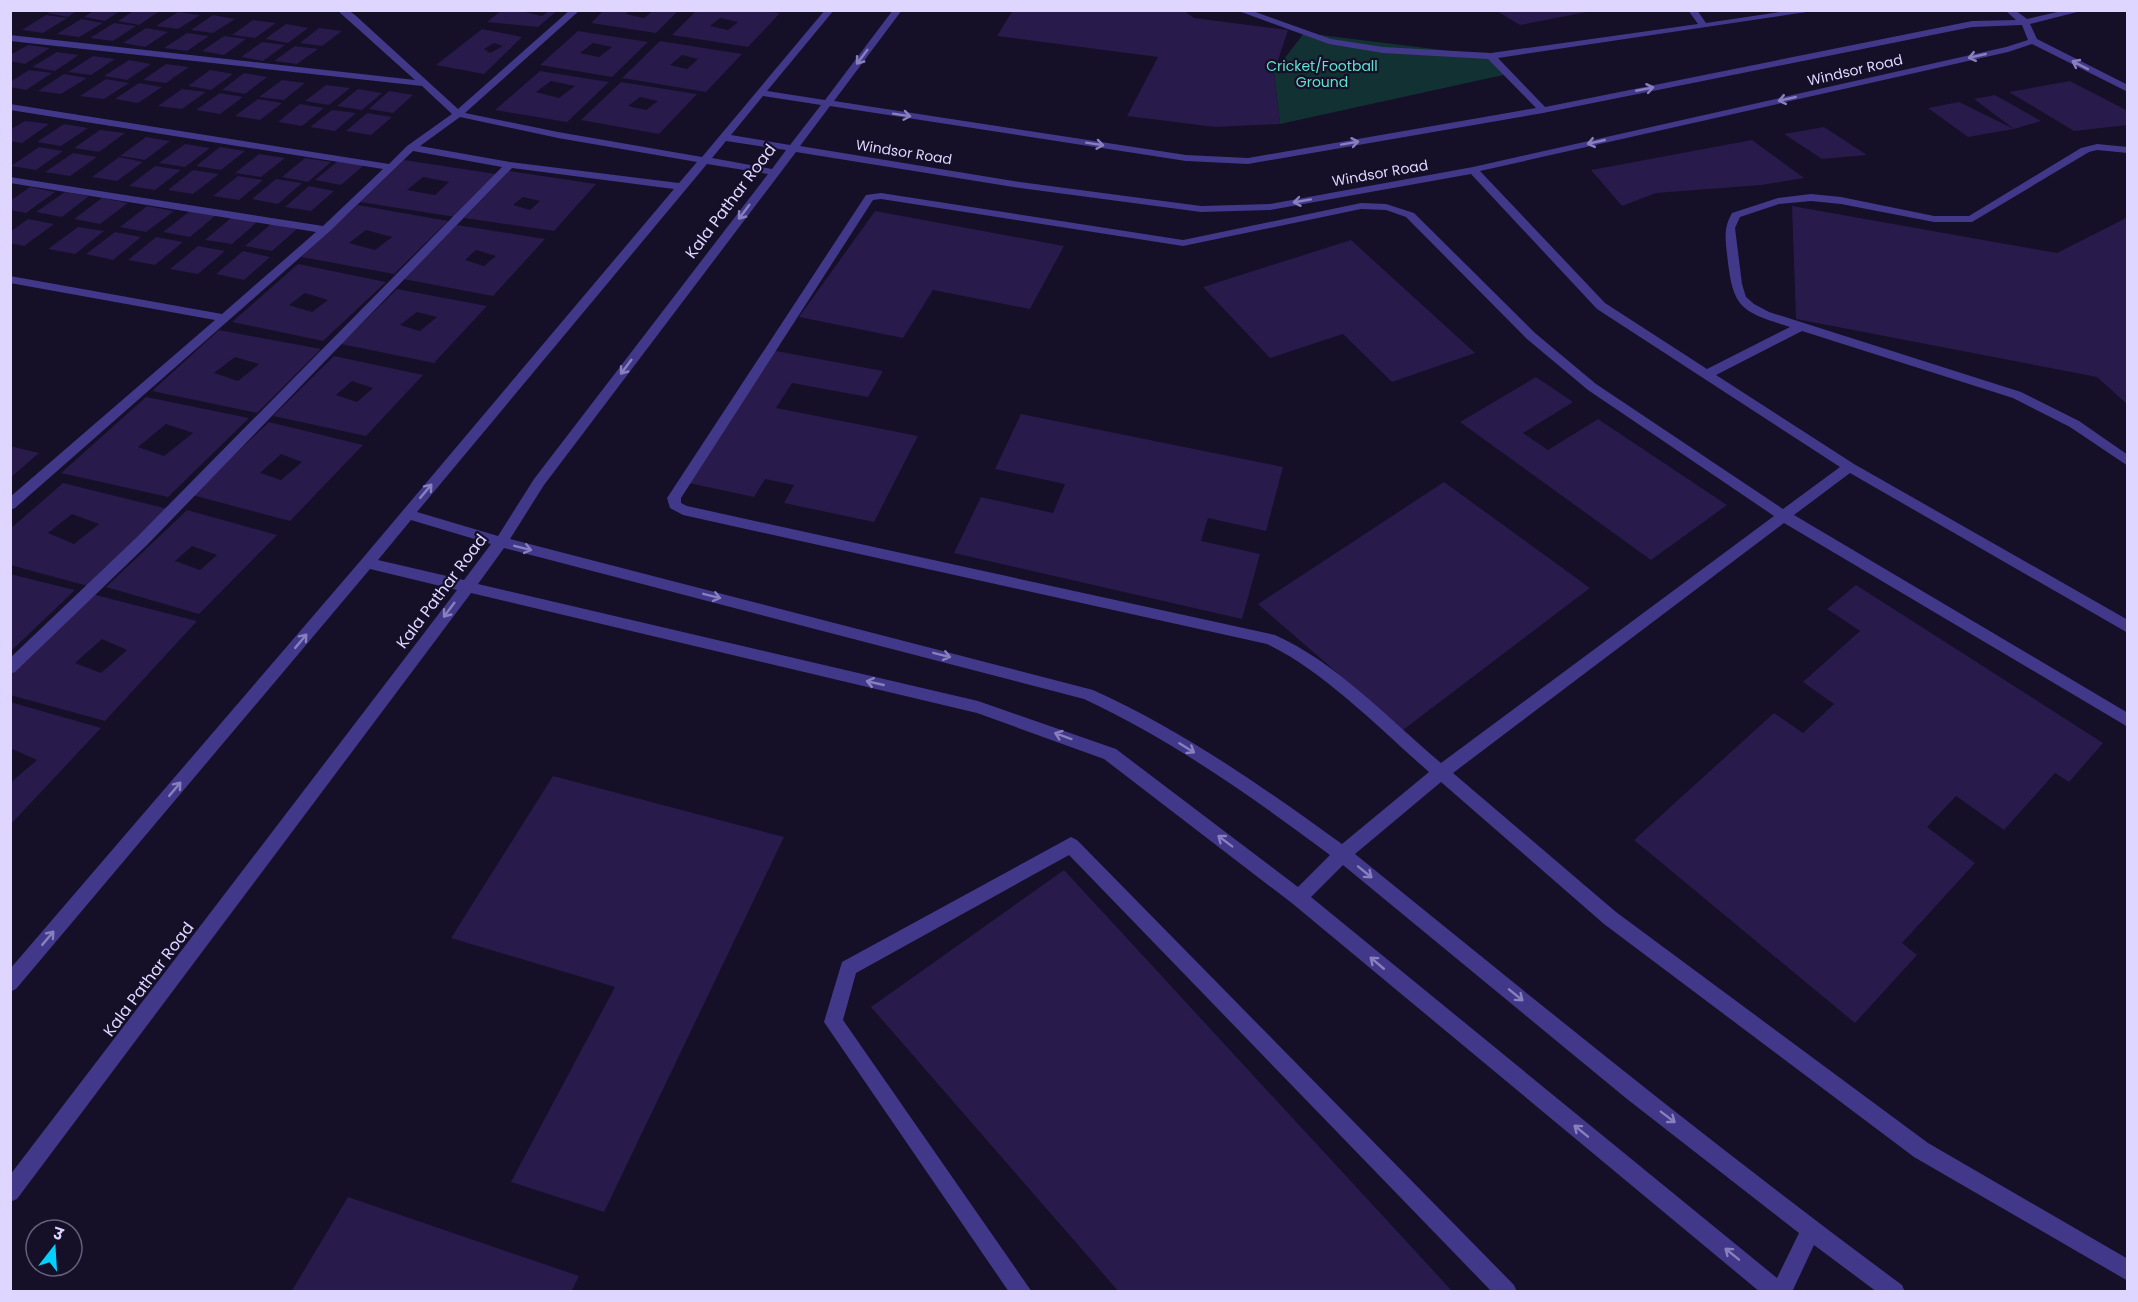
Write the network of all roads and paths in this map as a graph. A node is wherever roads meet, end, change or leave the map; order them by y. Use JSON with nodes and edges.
{"nodes":[{"id":1,"x":341,"y":10,"type":"edge"},
{"id":2,"x":576,"y":10,"type":"edge"},
{"id":3,"x":830,"y":10,"type":"edge"},
{"id":4,"x":897,"y":10,"type":"edge"},
{"id":5,"x":1240,"y":10,"type":"edge"},
{"id":6,"x":1692,"y":10,"type":"edge"},
{"id":7,"x":1816,"y":10,"type":"edge"},
{"id":8,"x":2009,"y":10,"type":"edge"},
{"id":9,"x":2081,"y":10,"type":"edge"},
{"id":10,"x":2025,"y":22,"type":"junction"},
{"id":11,"x":1704,"y":26,"type":"junction"},
{"id":12,"x":10,"y":38,"type":"edge"},
{"id":13,"x":2033,"y":41,"type":"junction"},
{"id":14,"x":1491,"y":56,"type":"junction"},
{"id":15,"x":426,"y":84,"type":"junction"},
{"id":16,"x":2127,"y":89,"type":"edge"},
{"id":17,"x":761,"y":93,"type":"junction"},
{"id":18,"x":827,"y":103,"type":"junction"},
{"id":19,"x":10,"y":107,"type":"edge"},
{"id":20,"x":1543,"y":110,"type":"junction"},
{"id":21,"x":458,"y":114,"type":"junction"},
{"id":22,"x":723,"y":137,"type":"junction"},
{"id":23,"x":411,"y":148,"type":"junction"},
{"id":24,"x":793,"y":148,"type":"junction"},
{"id":25,"x":2127,"y":150,"type":"edge"},
{"id":26,"x":705,"y":160,"type":"junction"},
{"id":27,"x":510,"y":165,"type":"junction"},
{"id":28,"x":390,"y":167,"type":"junction"},
{"id":29,"x":1473,"y":170,"type":"junction"},
{"id":30,"x":774,"y":172,"type":"junction"},
{"id":31,"x":10,"y":180,"type":"edge"},
{"id":32,"x":682,"y":187,"type":"junction"},
{"id":33,"x":325,"y":230,"type":"junction"},
{"id":34,"x":10,"y":279,"type":"edge"},
{"id":35,"x":225,"y":318,"type":"junction"},
{"id":36,"x":1802,"y":326,"type":"junction"},
{"id":37,"x":1707,"y":374,"type":"junction"},
{"id":38,"x":2127,"y":462,"type":"edge"},
{"id":39,"x":1849,"y":467,"type":"junction"},
{"id":40,"x":10,"y":505,"type":"edge"},
{"id":41,"x":406,"y":514,"type":"junction"},
{"id":42,"x":1784,"y":516,"type":"junction"},
{"id":43,"x":501,"y":542,"type":"junction"},
{"id":44,"x":367,"y":563,"type":"junction"},
{"id":45,"x":466,"y":588,"type":"junction"},
{"id":46,"x":2127,"y":627,"type":"edge"},
{"id":47,"x":10,"y":668,"type":"edge"},
{"id":48,"x":2127,"y":721,"type":"edge"},
{"id":49,"x":1440,"y":773,"type":"junction"},
{"id":50,"x":1342,"y":854,"type":"junction"},
{"id":51,"x":1299,"y":897,"type":"junction"},
{"id":52,"x":10,"y":983,"type":"edge"},
{"id":53,"x":10,"y":1192,"type":"edge"},
{"id":54,"x":1811,"y":1230,"type":"junction"},
{"id":55,"x":2127,"y":1271,"type":"edge"},
{"id":56,"x":1022,"y":1292,"type":"edge"},
{"id":57,"x":1507,"y":1292,"type":"edge"},
{"id":58,"x":1779,"y":1292,"type":"edge"},
{"id":59,"x":1895,"y":1292,"type":"edge"}],
"edges":[{"from":1,"to":15,"type":"street"},
{"from":2,"to":21,"type":"street"},
{"from":3,"to":17,"type":"street"},
{"from":4,"to":18,"type":"street","name":"Kala Pathar Road","one_way":true},
{"from":5,"to":14,"type":"street"},
{"from":6,"to":11,"type":"street"},
{"from":7,"to":11,"type":"street"},
{"from":8,"to":10,"type":"street"},
{"from":9,"to":10,"type":"street","name":"Windsor Road"},
{"from":10,"to":13,"type":"street"},
{"from":20,"to":10,"type":"street","name":"Windsor Road","one_way":true},
{"from":11,"to":14,"type":"street"},
{"from":12,"to":15,"type":"street"},
{"from":16,"to":13,"type":"street","one_way":true},
{"from":13,"to":29,"type":"street","name":"Windsor Road","one_way":true},
{"from":14,"to":20,"type":"street"},
{"from":15,"to":21,"type":"street"},
{"from":17,"to":18,"type":"street","name":"Windsor Road"},
{"from":17,"to":22,"type":"street"},
{"from":18,"to":20,"type":"street","name":"Windsor Road","one_way":true},
{"from":18,"to":24,"type":"street","name":"Kala Pathar Road"},
{"from":19,"to":28,"type":"street"},
{"from":21,"to":23,"type":"street"},
{"from":21,"to":26,"type":"street"},
{"from":22,"to":24,"type":"street","name":"Windsor Road"},
{"from":22,"to":26,"type":"street"},
{"from":23,"to":27,"type":"street"},
{"from":23,"to":28,"type":"street"},
{"from":29,"to":24,"type":"street","name":"Windsor Road","one_way":true},
{"from":24,"to":30,"type":"street","name":"Kala Pathar Road"},
{"from":25,"to":36,"type":"street"},
{"from":26,"to":30,"type":"street"},
{"from":26,"to":32,"type":"street"},
{"from":27,"to":32,"type":"street"},
{"from":27,"to":47,"type":"street"},
{"from":28,"to":33,"type":"street"},
{"from":29,"to":37,"type":"street"},
{"from":30,"to":43,"type":"street","name":"Kala Pathar Road","one_way":true},
{"from":31,"to":33,"type":"street"},
{"from":41,"to":32,"type":"street","one_way":true},
{"from":33,"to":35,"type":"street"},
{"from":34,"to":35,"type":"street"},
{"from":35,"to":40,"type":"street"},
{"from":36,"to":37,"type":"street"},
{"from":36,"to":38,"type":"street"},
{"from":37,"to":39,"type":"street"},
{"from":39,"to":42,"type":"street"},
{"from":39,"to":46,"type":"street"},
{"from":41,"to":43,"type":"street"},
{"from":41,"to":44,"type":"street"},
{"from":42,"to":48,"type":"street"},
{"from":42,"to":49,"type":"street"},
{"from":42,"to":49,"type":"street"},
{"from":43,"to":45,"type":"street","name":"Kala Pathar Road"},
{"from":43,"to":50,"type":"street","one_way":true},
{"from":44,"to":45,"type":"street"},
{"from":52,"to":44,"type":"street","one_way":true},
{"from":51,"to":45,"type":"street","one_way":true},
{"from":45,"to":53,"type":"street","name":"Kala Pathar Road","one_way":true},
{"from":49,"to":50,"type":"street"},
{"from":49,"to":55,"type":"street"},
{"from":50,"to":51,"type":"street"},
{"from":50,"to":54,"type":"street","one_way":true},
{"from":58,"to":51,"type":"street","one_way":true},
{"from":54,"to":58,"type":"street"},
{"from":54,"to":59,"type":"street"},
{"from":56,"to":57,"type":"street"}]}
